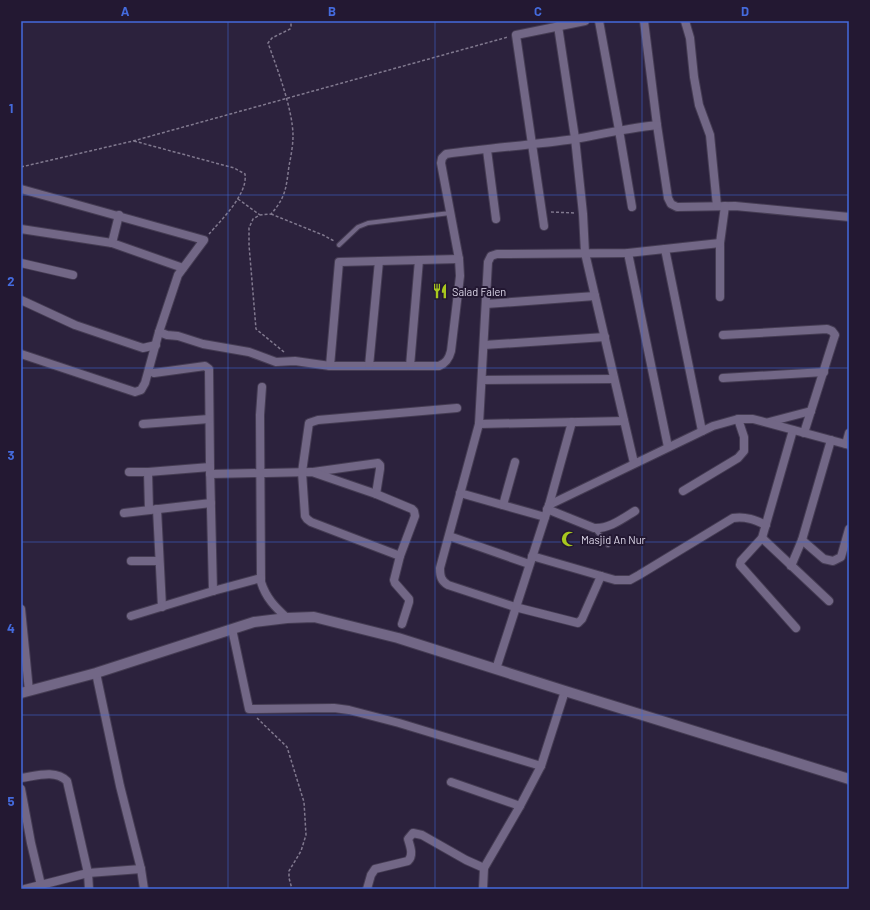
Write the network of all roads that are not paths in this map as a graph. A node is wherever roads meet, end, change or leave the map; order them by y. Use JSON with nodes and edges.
{"nodes":[{"id":1,"x":585,"y":21,"type":"edge"},
{"id":2,"x":599,"y":21,"type":"edge"},
{"id":3,"x":644,"y":21,"type":"edge"},
{"id":4,"x":685,"y":21,"type":"edge"},
{"id":5,"x":558,"y":26,"type":"junction"},
{"id":6,"x":657,"y":125,"type":"junction"},
{"id":7,"x":619,"y":130,"type":"junction"},
{"id":8,"x":575,"y":138,"type":"junction"},
{"id":9,"x":531,"y":144,"type":"junction"},
{"id":10,"x":486,"y":150,"type":"junction"},
{"id":11,"x":21,"y":189,"type":"edge"},
{"id":12,"x":721,"y":206,"type":"junction"},
{"id":13,"x":632,"y":207,"type":"dead end"},
{"id":14,"x":450,"y":213,"type":"junction"},
{"id":15,"x":119,"y":215,"type":"junction"},
{"id":16,"x":849,"y":216,"type":"edge"},
{"id":17,"x":496,"y":219,"type":"dead end"},
{"id":18,"x":544,"y":226,"type":"dead end"},
{"id":19,"x":21,"y":229,"type":"edge"},
{"id":20,"x":112,"y":243,"type":"junction"},
{"id":21,"x":720,"y":243,"type":"junction"},
{"id":22,"x":339,"y":245,"type":"road end"},
{"id":23,"x":665,"y":249,"type":"junction"},
{"id":24,"x":585,"y":253,"type":"junction"},
{"id":25,"x":628,"y":253,"type":"junction"},
{"id":26,"x":459,"y":259,"type":"junction"},
{"id":27,"x":419,"y":260,"type":"junction"},
{"id":28,"x":379,"y":261,"type":"junction"},
{"id":29,"x":21,"y":263,"type":"edge"},
{"id":30,"x":183,"y":268,"type":"junction"},
{"id":31,"x":72,"y":275,"type":"dead end"},
{"id":32,"x":595,"y":296,"type":"junction"},
{"id":33,"x":720,"y":297,"type":"dead end"},
{"id":34,"x":21,"y":300,"type":"edge"},
{"id":35,"x":486,"y":304,"type":"junction"},
{"id":36,"x":159,"y":332,"type":"junction"},
{"id":37,"x":723,"y":335,"type":"dead end"},
{"id":38,"x":604,"y":337,"type":"junction"},
{"id":39,"x":156,"y":345,"type":"junction"},
{"id":40,"x":484,"y":345,"type":"junction"},
{"id":41,"x":21,"y":354,"type":"edge"},
{"id":42,"x":330,"y":366,"type":"junction"},
{"id":43,"x":369,"y":366,"type":"junction"},
{"id":44,"x":410,"y":366,"type":"junction"},
{"id":45,"x":824,"y":372,"type":"junction"},
{"id":46,"x":154,"y":373,"type":"dead end"},
{"id":47,"x":723,"y":378,"type":"dead end"},
{"id":48,"x":614,"y":379,"type":"junction"},
{"id":49,"x":482,"y":380,"type":"junction"},
{"id":50,"x":262,"y":387,"type":"dead end"},
{"id":51,"x":457,"y":408,"type":"dead end"},
{"id":52,"x":811,"y":411,"type":"junction"},
{"id":53,"x":209,"y":419,"type":"junction"},
{"id":54,"x":738,"y":419,"type":"junction"},
{"id":55,"x":624,"y":421,"type":"junction"},
{"id":56,"x":572,"y":422,"type":"junction"},
{"id":57,"x":768,"y":423,"type":"junction"},
{"id":58,"x":142,"y":424,"type":"dead end"},
{"id":59,"x":479,"y":424,"type":"junction"},
{"id":60,"x":793,"y":430,"type":"junction"},
{"id":61,"x":702,"y":431,"type":"junction"},
{"id":62,"x":804,"y":433,"type":"junction"},
{"id":63,"x":849,"y":433,"type":"edge"},
{"id":64,"x":831,"y":440,"type":"junction"},
{"id":65,"x":847,"y":444,"type":"edge"},
{"id":66,"x":668,"y":447,"type":"junction"},
{"id":67,"x":516,"y":462,"type":"dead end"},
{"id":68,"x":634,"y":463,"type":"junction"},
{"id":69,"x":210,"y":471,"type":"junction"},
{"id":70,"x":129,"y":472,"type":"dead end"},
{"id":71,"x":148,"y":472,"type":"junction"},
{"id":72,"x":302,"y":472,"type":"junction"},
{"id":73,"x":312,"y":472,"type":"junction"},
{"id":74,"x":261,"y":473,"type":"junction"},
{"id":75,"x":683,"y":491,"type":"dead end"},
{"id":76,"x":460,"y":493,"type":"junction"},
{"id":77,"x":376,"y":494,"type":"junction"},
{"id":78,"x":210,"y":503,"type":"junction"},
{"id":79,"x":503,"y":505,"type":"junction"},
{"id":80,"x":153,"y":509,"type":"junction"},
{"id":81,"x":547,"y":510,"type":"junction"},
{"id":82,"x":635,"y":511,"type":"dead end"},
{"id":83,"x":124,"y":513,"type":"dead end"},
{"id":84,"x":766,"y":525,"type":"junction"},
{"id":85,"x":594,"y":528,"type":"junction"},
{"id":86,"x":849,"y":529,"type":"edge"},
{"id":87,"x":449,"y":536,"type":"junction"},
{"id":88,"x":762,"y":538,"type":"junction"},
{"id":89,"x":802,"y":540,"type":"junction"},
{"id":90,"x":608,"y":545,"type":"dead end"},
{"id":91,"x":400,"y":556,"type":"junction"},
{"id":92,"x":530,"y":560,"type":"junction"},
{"id":93,"x":131,"y":561,"type":"dead end"},
{"id":94,"x":159,"y":561,"type":"junction"},
{"id":95,"x":791,"y":566,"type":"junction"},
{"id":96,"x":601,"y":576,"type":"junction"},
{"id":97,"x":261,"y":578,"type":"junction"},
{"id":98,"x":213,"y":591,"type":"junction"},
{"id":99,"x":829,"y":601,"type":"dead end"},
{"id":100,"x":162,"y":607,"type":"junction"},
{"id":101,"x":515,"y":607,"type":"junction"},
{"id":102,"x":21,"y":609,"type":"edge"},
{"id":103,"x":131,"y":616,"type":"dead end"},
{"id":104,"x":287,"y":618,"type":"junction"},
{"id":105,"x":402,"y":624,"type":"dead end"},
{"id":106,"x":796,"y":628,"type":"dead end"},
{"id":107,"x":232,"y":629,"type":"junction"},
{"id":108,"x":496,"y":669,"type":"junction"},
{"id":109,"x":96,"y":673,"type":"junction"},
{"id":110,"x":565,"y":691,"type":"junction"},
{"id":111,"x":25,"y":692,"type":"edge"},
{"id":112,"x":541,"y":766,"type":"junction"},
{"id":113,"x":21,"y":778,"type":"edge"},
{"id":114,"x":849,"y":779,"type":"edge"},
{"id":115,"x":451,"y":782,"type":"dead end"},
{"id":116,"x":21,"y":789,"type":"edge"},
{"id":117,"x":520,"y":806,"type":"junction"},
{"id":118,"x":484,"y":868,"type":"junction"},
{"id":119,"x":141,"y":869,"type":"junction"},
{"id":120,"x":88,"y":873,"type":"junction"},
{"id":121,"x":41,"y":884,"type":"junction"},
{"id":122,"x":25,"y":889,"type":"edge"},
{"id":123,"x":90,"y":889,"type":"edge"},
{"id":124,"x":144,"y":889,"type":"edge"},
{"id":125,"x":368,"y":889,"type":"edge"},
{"id":126,"x":483,"y":889,"type":"edge"}],
"edges":[{"from":1,"to":5,"type":"street"},
{"from":2,"to":7,"type":"street"},
{"from":3,"to":6,"type":"street"},
{"from":4,"to":12,"type":"street"},
{"from":5,"to":8,"type":"street"},
{"from":5,"to":9,"type":"street"},
{"from":6,"to":7,"type":"street"},
{"from":6,"to":12,"type":"street"},
{"from":7,"to":8,"type":"street"},
{"from":7,"to":13,"type":"street"},
{"from":8,"to":9,"type":"street"},
{"from":8,"to":24,"type":"street"},
{"from":9,"to":10,"type":"street"},
{"from":9,"to":18,"type":"street"},
{"from":10,"to":14,"type":"street"},
{"from":10,"to":17,"type":"street"},
{"from":11,"to":15,"type":"street"},
{"from":12,"to":16,"type":"street"},
{"from":12,"to":21,"type":"street"},
{"from":14,"to":22,"type":"lane"},
{"from":14,"to":26,"type":"street"},
{"from":15,"to":20,"type":"street"},
{"from":15,"to":30,"type":"street"},
{"from":19,"to":20,"type":"street"},
{"from":20,"to":30,"type":"street"},
{"from":21,"to":23,"type":"street"},
{"from":21,"to":33,"type":"street"},
{"from":23,"to":25,"type":"street"},
{"from":23,"to":61,"type":"street"},
{"from":24,"to":25,"type":"street"},
{"from":24,"to":32,"type":"street"},
{"from":24,"to":35,"type":"street"},
{"from":25,"to":66,"type":"street"},
{"from":26,"to":27,"type":"street"},
{"from":26,"to":44,"type":"street"},
{"from":27,"to":28,"type":"street"},
{"from":27,"to":44,"type":"street"},
{"from":28,"to":42,"type":"street"},
{"from":28,"to":43,"type":"street"},
{"from":29,"to":31,"type":"street"},
{"from":30,"to":36,"type":"street"},
{"from":32,"to":35,"type":"street"},
{"from":32,"to":38,"type":"street"},
{"from":34,"to":39,"type":"street"},
{"from":35,"to":40,"type":"street"},
{"from":36,"to":39,"type":"street"},
{"from":36,"to":42,"type":"street"},
{"from":37,"to":45,"type":"street"},
{"from":38,"to":40,"type":"street"},
{"from":38,"to":48,"type":"street"},
{"from":39,"to":41,"type":"street"},
{"from":40,"to":49,"type":"street"},
{"from":42,"to":43,"type":"street"},
{"from":43,"to":44,"type":"street"},
{"from":45,"to":47,"type":"street"},
{"from":45,"to":52,"type":"street"},
{"from":46,"to":53,"type":"street"},
{"from":48,"to":49,"type":"street"},
{"from":48,"to":55,"type":"street"},
{"from":49,"to":59,"type":"street"},
{"from":50,"to":74,"type":"street"},
{"from":51,"to":72,"type":"street"},
{"from":52,"to":57,"type":"street"},
{"from":52,"to":62,"type":"street"},
{"from":53,"to":58,"type":"street"},
{"from":53,"to":69,"type":"street"},
{"from":54,"to":57,"type":"street"},
{"from":54,"to":61,"type":"street"},
{"from":54,"to":75,"type":"street"},
{"from":55,"to":56,"type":"street"},
{"from":55,"to":68,"type":"street"},
{"from":56,"to":59,"type":"street"},
{"from":56,"to":81,"type":"street"},
{"from":57,"to":60,"type":"street"},
{"from":59,"to":76,"type":"street"},
{"from":60,"to":62,"type":"street"},
{"from":60,"to":84,"type":"street"},
{"from":61,"to":66,"type":"street"},
{"from":62,"to":64,"type":"street"},
{"from":63,"to":65,"type":"street"},
{"from":64,"to":65,"type":"street"},
{"from":64,"to":89,"type":"street"},
{"from":66,"to":68,"type":"street"},
{"from":67,"to":79,"type":"street"},
{"from":68,"to":81,"type":"street"},
{"from":69,"to":71,"type":"street"},
{"from":69,"to":74,"type":"street"},
{"from":69,"to":78,"type":"street"},
{"from":70,"to":71,"type":"street"},
{"from":71,"to":80,"type":"street"},
{"from":72,"to":73,"type":"street"},
{"from":72,"to":74,"type":"street"},
{"from":72,"to":91,"type":"street"},
{"from":73,"to":77,"type":"street"},
{"from":73,"to":77,"type":"street"},
{"from":74,"to":97,"type":"street"},
{"from":76,"to":79,"type":"street"},
{"from":76,"to":87,"type":"street"},
{"from":77,"to":91,"type":"street"},
{"from":78,"to":80,"type":"street"},
{"from":78,"to":98,"type":"street"},
{"from":79,"to":81,"type":"street"},
{"from":80,"to":83,"type":"street"},
{"from":80,"to":94,"type":"street"},
{"from":81,"to":85,"type":"street"},
{"from":81,"to":92,"type":"street"},
{"from":82,"to":85,"type":"street"},
{"from":84,"to":88,"type":"street"},
{"from":84,"to":96,"type":"street"},
{"from":85,"to":90,"type":"lane"},
{"from":86,"to":89,"type":"street"},
{"from":87,"to":92,"type":"street"},
{"from":87,"to":101,"type":"street"},
{"from":88,"to":95,"type":"street"},
{"from":88,"to":106,"type":"street"},
{"from":89,"to":95,"type":"street"},
{"from":91,"to":105,"type":"street"},
{"from":92,"to":96,"type":"street"},
{"from":92,"to":101,"type":"street"},
{"from":93,"to":94,"type":"street"},
{"from":94,"to":100,"type":"street"},
{"from":95,"to":99,"type":"street"},
{"from":96,"to":101,"type":"street"},
{"from":97,"to":98,"type":"street"},
{"from":97,"to":104,"type":"street"},
{"from":98,"to":100,"type":"street"},
{"from":100,"to":103,"type":"street"},
{"from":101,"to":108,"type":"street"},
{"from":102,"to":111,"type":"street"},
{"from":104,"to":107,"type":"street"},
{"from":104,"to":108,"type":"street"},
{"from":107,"to":109,"type":"street"},
{"from":107,"to":112,"type":"street"},
{"from":108,"to":110,"type":"street"},
{"from":109,"to":111,"type":"street"},
{"from":109,"to":119,"type":"street"},
{"from":110,"to":112,"type":"street"},
{"from":110,"to":114,"type":"street"},
{"from":112,"to":117,"type":"street"},
{"from":113,"to":120,"type":"street"},
{"from":115,"to":117,"type":"street"},
{"from":116,"to":121,"type":"street"},
{"from":117,"to":118,"type":"street"},
{"from":118,"to":125,"type":"street"},
{"from":118,"to":126,"type":"street"},
{"from":119,"to":120,"type":"street"},
{"from":119,"to":124,"type":"street"},
{"from":120,"to":121,"type":"street"},
{"from":120,"to":123,"type":"street"},
{"from":121,"to":122,"type":"street"}]}
